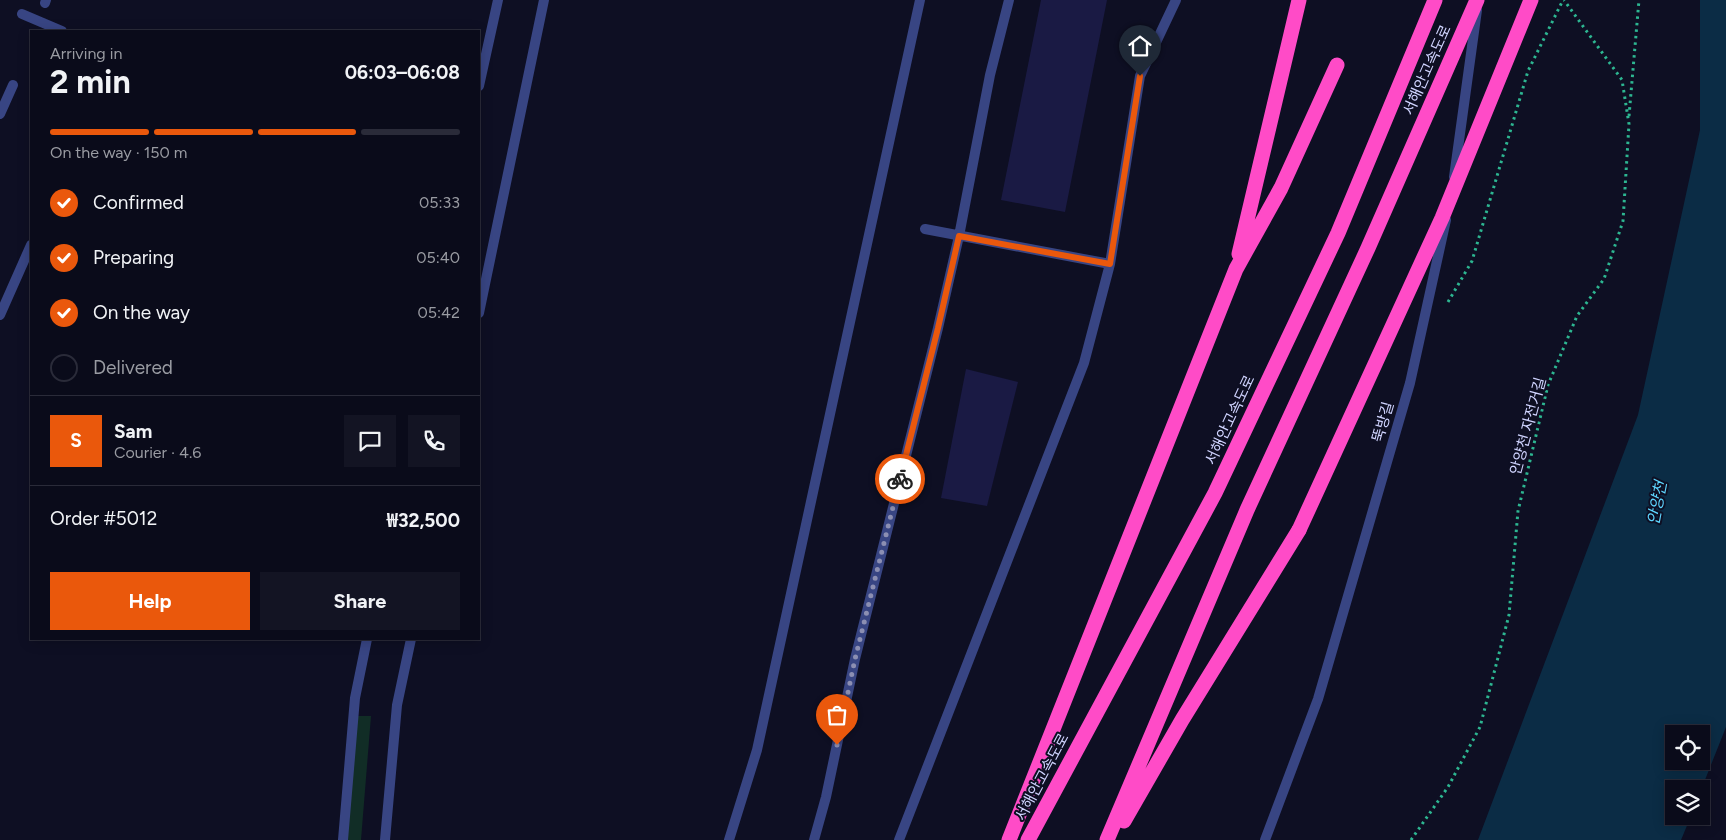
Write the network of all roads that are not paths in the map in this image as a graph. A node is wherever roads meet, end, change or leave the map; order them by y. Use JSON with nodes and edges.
{"nodes":[{"id":1,"x":498,"y":0,"type":"edge"},
{"id":2,"x":544,"y":0,"type":"edge"},
{"id":3,"x":920,"y":0,"type":"edge"},
{"id":4,"x":1009,"y":0,"type":"edge"},
{"id":5,"x":1176,"y":0,"type":"edge"},
{"id":6,"x":1299,"y":0,"type":"edge"},
{"id":7,"x":1435,"y":0,"type":"edge"},
{"id":8,"x":1477,"y":0,"type":"edge"},
{"id":9,"x":1531,"y":0,"type":"edge"},
{"id":10,"x":22,"y":14,"type":"dead end"},
{"id":11,"x":60,"y":30,"type":"edge"},
{"id":12,"x":1336,"y":65,"type":"dead end"},
{"id":13,"x":480,"y":81,"type":"edge"},
{"id":14,"x":13,"y":85,"type":"dead end"},
{"id":15,"x":0,"y":114,"type":"edge"},
{"id":16,"x":924,"y":229,"type":"dead end"},
{"id":17,"x":959,"y":236,"type":"junction"},
{"id":18,"x":30,"y":247,"type":"edge"},
{"id":19,"x":1110,"y":264,"type":"junction"},
{"id":20,"x":1236,"y":269,"type":"junction"},
{"id":21,"x":480,"y":307,"type":"edge"},
{"id":22,"x":0,"y":315,"type":"edge"},
{"id":23,"x":367,"y":640,"type":"edge"},
{"id":24,"x":411,"y":640,"type":"edge"},
{"id":25,"x":343,"y":840,"type":"edge"},
{"id":26,"x":385,"y":840,"type":"edge"},
{"id":27,"x":729,"y":840,"type":"edge"},
{"id":28,"x":814,"y":840,"type":"edge"},
{"id":29,"x":899,"y":840,"type":"edge"},
{"id":30,"x":1009,"y":840,"type":"edge"},
{"id":31,"x":1028,"y":840,"type":"edge"},
{"id":32,"x":1107,"y":840,"type":"edge"},
{"id":33,"x":1114,"y":840,"type":"edge"},
{"id":34,"x":1265,"y":840,"type":"edge"}],
"edges":[{"from":1,"to":13,"type":"street"},
{"from":2,"to":21,"type":"street"},
{"from":3,"to":27,"type":"street"},
{"from":4,"to":17,"type":"street"},
{"from":5,"to":19,"type":"street"},
{"from":6,"to":20,"type":"highway"},
{"from":7,"to":31,"type":"highway","name":"서해안고속도로"},
{"from":8,"to":32,"type":"highway","name":"서해안고속도로"},
{"from":8,"to":34,"type":"street","name":"뚝방길"},
{"from":9,"to":33,"type":"highway","bridge":true},
{"from":10,"to":11,"type":"street"},
{"from":12,"to":20,"type":"highway"},
{"from":14,"to":15,"type":"street"},
{"from":16,"to":17,"type":"street"},
{"from":17,"to":19,"type":"street"},
{"from":17,"to":28,"type":"street"},
{"from":18,"to":22,"type":"street"},
{"from":19,"to":29,"type":"street"},
{"from":20,"to":30,"type":"highway"},
{"from":23,"to":25,"type":"street"},
{"from":24,"to":26,"type":"street"}]}
